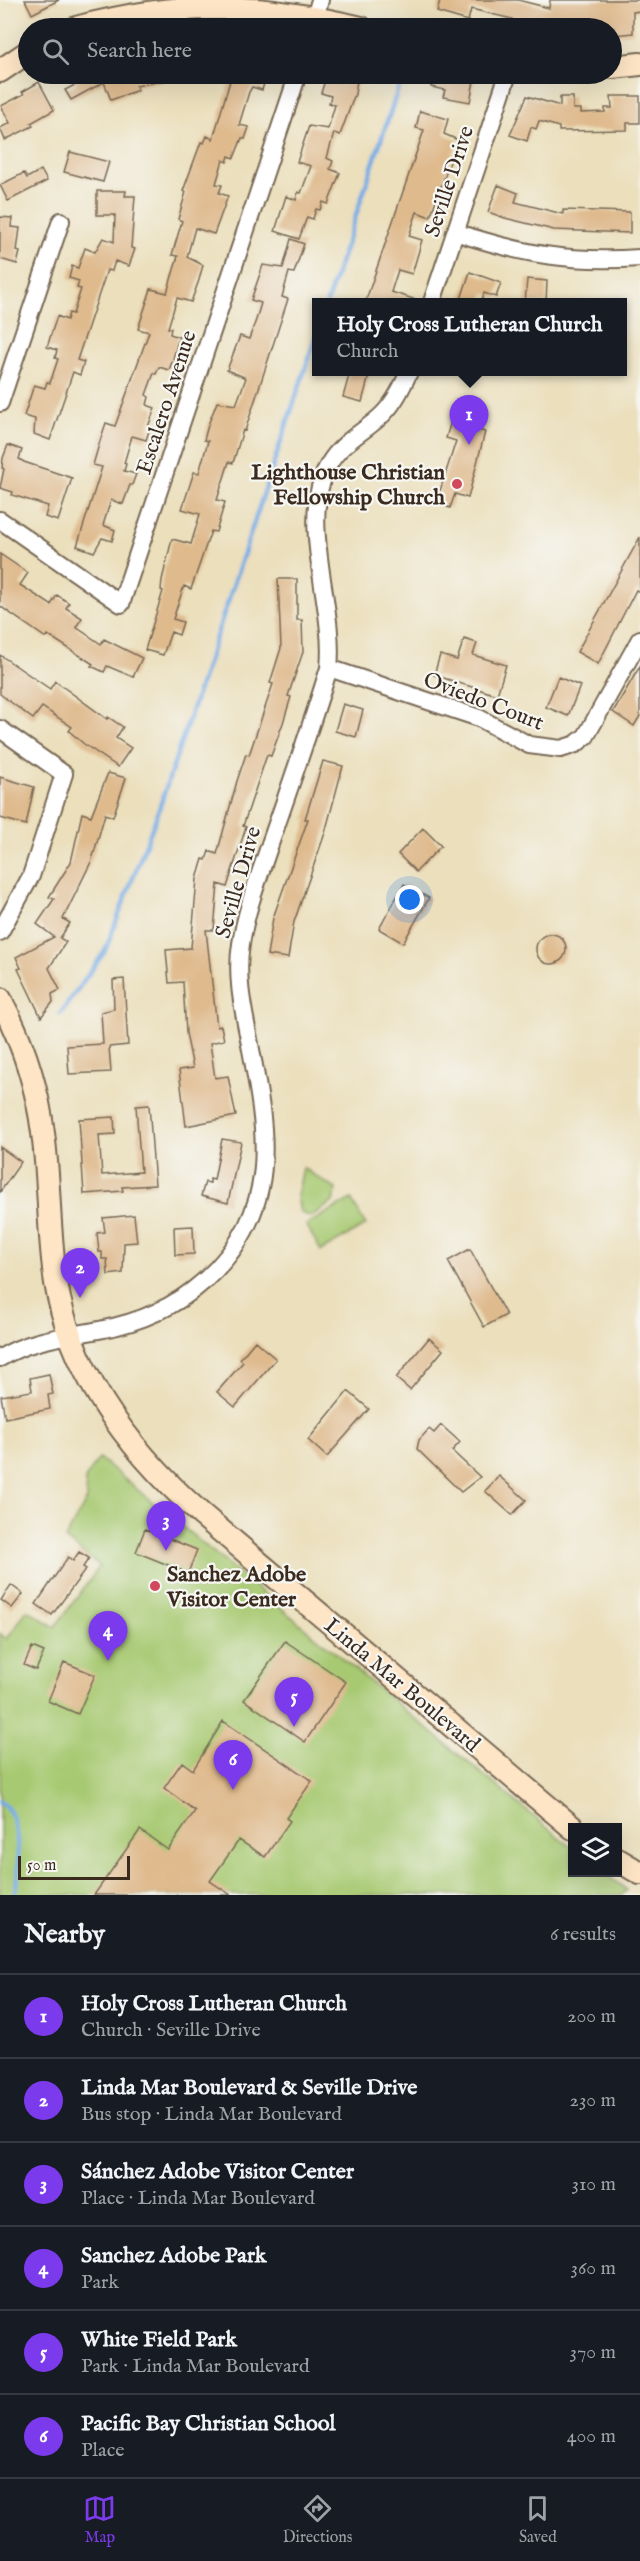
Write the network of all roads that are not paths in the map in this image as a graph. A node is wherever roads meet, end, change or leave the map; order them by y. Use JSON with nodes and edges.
{"nodes":[{"id":1,"x":316,"y":15,"type":"edge"},
{"id":2,"x":110,"y":18,"type":"edge"},
{"id":3,"x":18,"y":59,"type":"edge"},
{"id":4,"x":640,"y":64,"type":"edge"},
{"id":5,"x":622,"y":66,"type":"edge"},
{"id":6,"x":0,"y":71,"type":"edge"},
{"id":7,"x":295,"y":84,"type":"edge"},
{"id":8,"x":505,"y":84,"type":"edge"},
{"id":9,"x":61,"y":221,"type":"dead end"},
{"id":10,"x":455,"y":232,"type":"junction"},
{"id":11,"x":640,"y":258,"type":"edge"},
{"id":12,"x":434,"y":298,"type":"edge"},
{"id":13,"x":407,"y":376,"type":"edge"},
{"id":14,"x":0,"y":403,"type":"edge"},
{"id":15,"x":0,"y":520,"type":"edge"},
{"id":16,"x":640,"y":639,"type":"edge"},
{"id":17,"x":329,"y":668,"type":"junction"},
{"id":18,"x":0,"y":729,"type":"edge"},
{"id":19,"x":0,"y":932,"type":"edge"},
{"id":20,"x":0,"y":999,"type":"edge"},
{"id":21,"x":71,"y":1335,"type":"junction"},
{"id":22,"x":0,"y":1358,"type":"edge"},
{"id":23,"x":568,"y":1823,"type":"edge"},
{"id":24,"x":622,"y":1862,"type":"edge"},
{"id":25,"x":640,"y":1873,"type":"edge"}],
"edges":[{"from":1,"to":2,"type":"street"},
{"from":3,"to":6,"type":"street"},
{"from":4,"to":5,"type":"street"},
{"from":7,"to":15,"type":"street","name":"Escalero Avenue"},
{"from":8,"to":10,"type":"street","name":"Seville Drive"},
{"from":9,"to":14,"type":"street"},
{"from":10,"to":11,"type":"street"},
{"from":10,"to":12,"type":"street","name":"Seville Drive"},
{"from":13,"to":17,"type":"street","name":"Seville Drive"},
{"from":16,"to":17,"type":"street","name":"Oviedo Court"},
{"from":17,"to":21,"type":"street","name":"Seville Drive"},
{"from":18,"to":19,"type":"street"},
{"from":20,"to":21,"type":"street","name":"Linda Mar Boulevard"},
{"from":21,"to":22,"type":"street","name":"Seville Drive"},
{"from":21,"to":23,"type":"street","name":"Linda Mar Boulevard"},
{"from":24,"to":25,"type":"street"}]}
